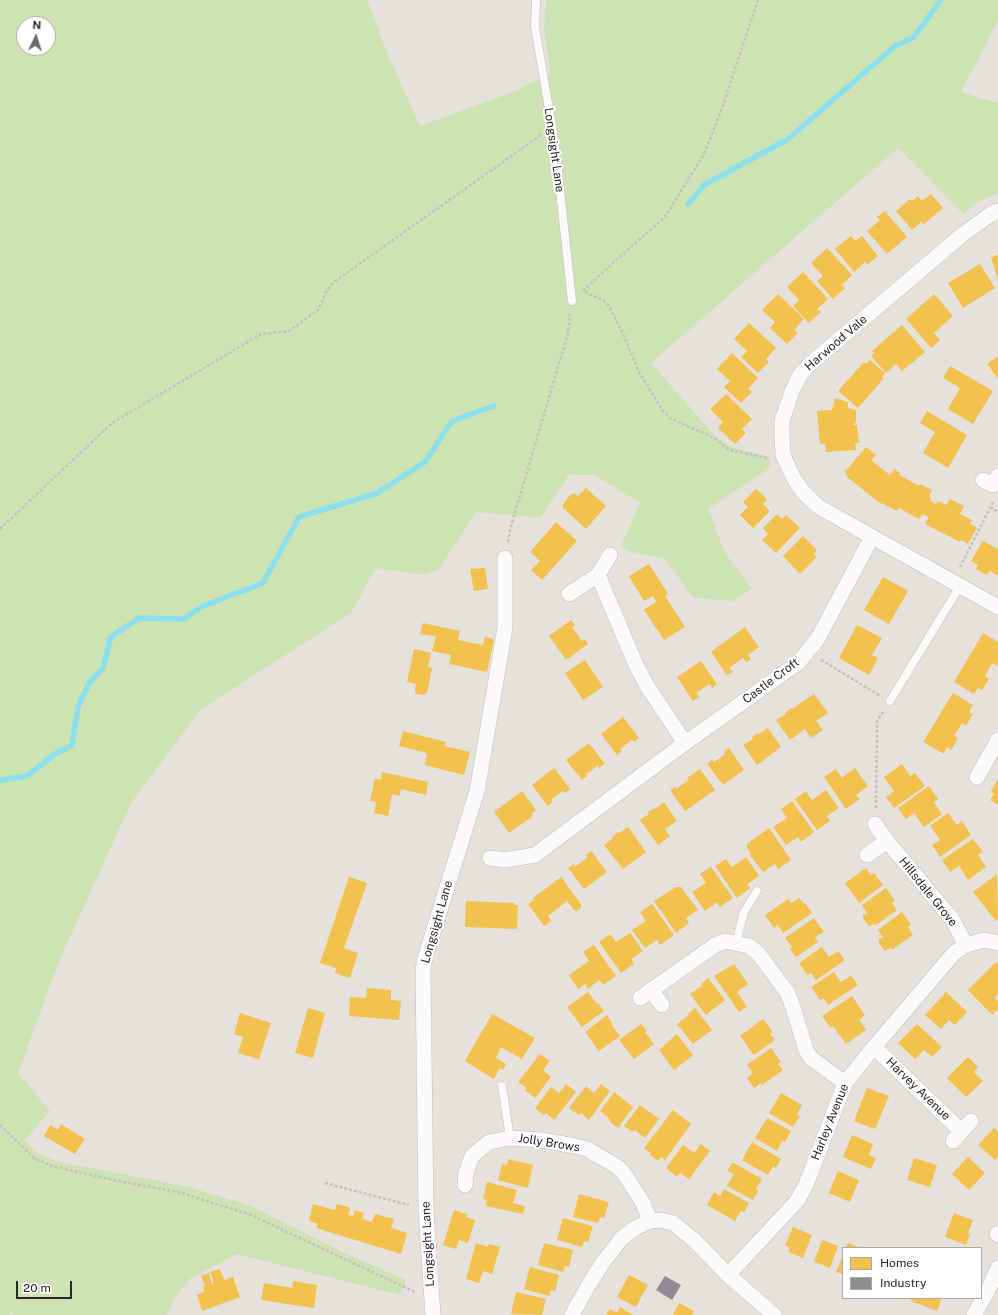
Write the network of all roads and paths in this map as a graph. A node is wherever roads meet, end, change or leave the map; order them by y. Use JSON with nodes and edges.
{"nodes":[{"id":1,"x":536,"y":0,"type":"edge"},
{"id":2,"x":758,"y":0,"type":"edge"},
{"id":3,"x":552,"y":127,"type":"junction"},
{"id":4,"x":998,"y":211,"type":"edge"},
{"id":5,"x":570,"y":288,"type":"junction"},
{"id":6,"x":583,"y":292,"type":"junction"},
{"id":7,"x":572,"y":301,"type":"joint"},
{"id":8,"x":784,"y":455,"type":"junction"},
{"id":9,"x":991,"y":480,"type":"edge"},
{"id":10,"x":990,"y":507,"type":"junction"},
{"id":11,"x":998,"y":512,"type":"edge"},
{"id":12,"x":0,"y":529,"type":"edge"},
{"id":13,"x":872,"y":537,"type":"junction"},
{"id":14,"x":610,"y":555,"type":"dead end"},
{"id":15,"x":505,"y":558,"type":"joint"},
{"id":16,"x":598,"y":575,"type":"junction"},
{"id":17,"x":957,"y":584,"type":"junction"},
{"id":18,"x":569,"y":594,"type":"dead end"},
{"id":19,"x":998,"y":607,"type":"edge"},
{"id":20,"x":808,"y":652,"type":"junction"},
{"id":21,"x":890,"y":702,"type":"junction"},
{"id":22,"x":998,"y":740,"type":"edge"},
{"id":23,"x":685,"y":743,"type":"junction"},
{"id":24,"x":977,"y":777,"type":"dead end"},
{"id":25,"x":875,"y":824,"type":"joint"},
{"id":26,"x":886,"y":841,"type":"junction"},
{"id":27,"x":867,"y":855,"type":"dead end"},
{"id":28,"x":490,"y":858,"type":"dead end"},
{"id":29,"x":757,"y":891,"type":"dead end"},
{"id":30,"x":736,"y":942,"type":"junction"},
{"id":31,"x":998,"y":943,"type":"edge"},
{"id":32,"x":966,"y":945,"type":"junction"},
{"id":33,"x":662,"y":1005,"type":"dead end"},
{"id":34,"x":874,"y":1047,"type":"junction"},
{"id":35,"x":845,"y":1083,"type":"junction"},
{"id":36,"x":502,"y":1086,"type":"dead end"},
{"id":37,"x":0,"y":1125,"type":"edge"},
{"id":38,"x":962,"y":1131,"type":"dead end"},
{"id":39,"x":510,"y":1138,"type":"junction"},
{"id":40,"x":325,"y":1182,"type":"dead end"},
{"id":41,"x":465,"y":1185,"type":"dead end"},
{"id":42,"x":426,"y":1210,"type":"junction"},
{"id":43,"x":650,"y":1221,"type":"junction"},
{"id":44,"x":998,"y":1268,"type":"edge"},
{"id":45,"x":728,"y":1275,"type":"junction"},
{"id":46,"x":432,"y":1294,"type":"junction"},
{"id":47,"x":433,"y":1315,"type":"edge"},
{"id":48,"x":572,"y":1315,"type":"edge"},
{"id":49,"x":774,"y":1315,"type":"edge"},
{"id":50,"x":974,"y":1315,"type":"edge"}],
"edges":[{"from":1,"to":3,"type":"lane","name":"Longsight Lane"},
{"from":2,"to":6,"type":"path"},
{"from":3,"to":5,"type":"lane","name":"Longsight Lane"},
{"from":3,"to":12,"type":"path"},
{"from":4,"to":8,"type":"street","name":"Harwood Vale"},
{"from":5,"to":6,"type":"path"},
{"from":5,"to":7,"type":"lane","name":"Longsight Lane"},
{"from":6,"to":8,"type":"path"},
{"from":7,"to":15,"type":"path"},
{"from":8,"to":13,"type":"street","name":"Harwood Vale"},
{"from":9,"to":10,"type":"path"},
{"from":10,"to":11,"type":"path"},
{"from":10,"to":17,"type":"path"},
{"from":13,"to":17,"type":"street","name":"Harwood Vale"},
{"from":13,"to":20,"type":"street","name":"Castle Croft"},
{"from":14,"to":16,"type":"street"},
{"from":15,"to":42,"type":"street","name":"Longsight Lane"},
{"from":16,"to":18,"type":"street"},
{"from":16,"to":23,"type":"street"},
{"from":17,"to":19,"type":"street","name":"Harwood Vale"},
{"from":17,"to":21,"type":"lane"},
{"from":20,"to":21,"type":"path"},
{"from":20,"to":23,"type":"street","name":"Castle Croft"},
{"from":21,"to":25,"type":"path"},
{"from":22,"to":24,"type":"street"},
{"from":23,"to":28,"type":"street","name":"Castle Croft"},
{"from":25,"to":26,"type":"street","name":"Hillsdale Grove"},
{"from":26,"to":27,"type":"street"},
{"from":26,"to":32,"type":"street","name":"Hillsdale Grove"},
{"from":29,"to":30,"type":"lane"},
{"from":30,"to":33,"type":"street"},
{"from":30,"to":35,"type":"street"},
{"from":31,"to":32,"type":"street","name":"Harley Avenue"},
{"from":32,"to":34,"type":"street","name":"Harley Avenue"},
{"from":34,"to":35,"type":"street","name":"Harley Avenue"},
{"from":34,"to":38,"type":"street","name":"Harvey Avenue"},
{"from":35,"to":45,"type":"street","name":"Harley Avenue"},
{"from":36,"to":39,"type":"lane"},
{"from":37,"to":46,"type":"path"},
{"from":39,"to":41,"type":"street","name":"Jolly Brows"},
{"from":39,"to":43,"type":"street","name":"Jolly Brows"},
{"from":40,"to":42,"type":"path"},
{"from":42,"to":46,"type":"street","name":"Longsight Lane"},
{"from":43,"to":45,"type":"street"},
{"from":43,"to":48,"type":"street"},
{"from":44,"to":50,"type":"street"},
{"from":45,"to":49,"type":"street"},
{"from":46,"to":47,"type":"street","name":"Longsight Lane"}]}
